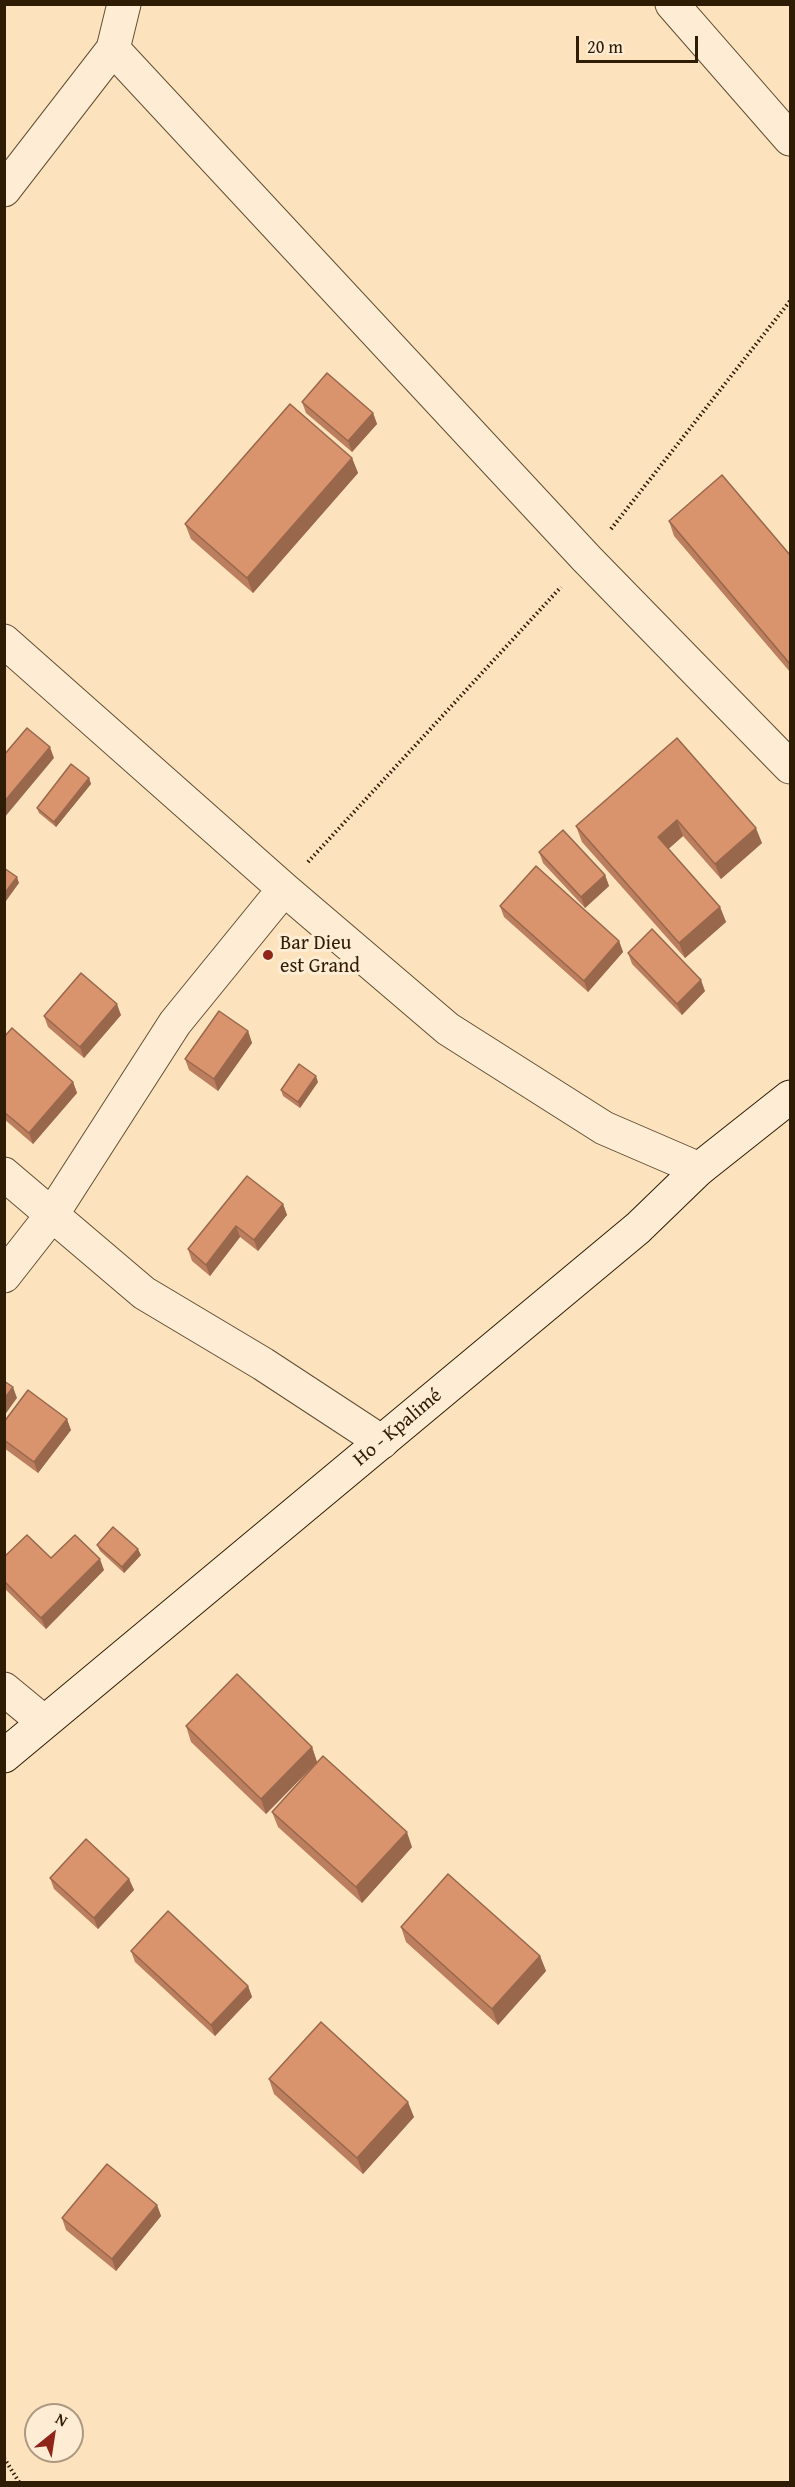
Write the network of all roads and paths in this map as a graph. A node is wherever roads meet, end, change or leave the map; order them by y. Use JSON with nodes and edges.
{"nodes":[{"id":1,"x":124,"y":4,"type":"edge"},
{"id":2,"x":672,"y":4,"type":"edge"},
{"id":3,"x":113,"y":49,"type":"junction"},
{"id":4,"x":790,"y":139,"type":"edge"},
{"id":5,"x":4,"y":190,"type":"edge"},
{"id":6,"x":790,"y":301,"type":"edge"},
{"id":7,"x":587,"y":559,"type":"junction"},
{"id":8,"x":4,"y":641,"type":"edge"},
{"id":9,"x":790,"y":767,"type":"edge"},
{"id":10,"x":284,"y":889,"type":"junction"},
{"id":11,"x":790,"y":1097,"type":"edge"},
{"id":12,"x":699,"y":1169,"type":"junction"},
{"id":13,"x":4,"y":1174,"type":"edge"},
{"id":14,"x":51,"y":1215,"type":"junction"},
{"id":15,"x":4,"y":1276,"type":"edge"},
{"id":16,"x":382,"y":1442,"type":"junction"},
{"id":17,"x":4,"y":1689,"type":"edge"},
{"id":18,"x":44,"y":1722,"type":"junction"},
{"id":19,"x":4,"y":1756,"type":"edge"},
{"id":20,"x":4,"y":2458,"type":"edge"},
{"id":21,"x":19,"y":2482,"type":"edge"}],
"edges":[{"from":1,"to":3,"type":"street"},
{"from":2,"to":4,"type":"street"},
{"from":3,"to":5,"type":"street"},
{"from":3,"to":7,"type":"street"},
{"from":6,"to":7,"type":"path"},
{"from":7,"to":9,"type":"street"},
{"from":7,"to":10,"type":"path"},
{"from":8,"to":10,"type":"street"},
{"from":10,"to":12,"type":"street"},
{"from":10,"to":14,"type":"street"},
{"from":11,"to":12,"type":"street","name":"Ho - Kpalimé"},
{"from":12,"to":16,"type":"street","name":"Ho - Kpalimé"},
{"from":13,"to":14,"type":"street"},
{"from":14,"to":15,"type":"street"},
{"from":14,"to":16,"type":"street"},
{"from":16,"to":18,"type":"street","name":"Ho - Kpalimé"},
{"from":17,"to":18,"type":"street"},
{"from":18,"to":19,"type":"street","name":"Ho - Kpalimé"},
{"from":20,"to":21,"type":"path"}]}
